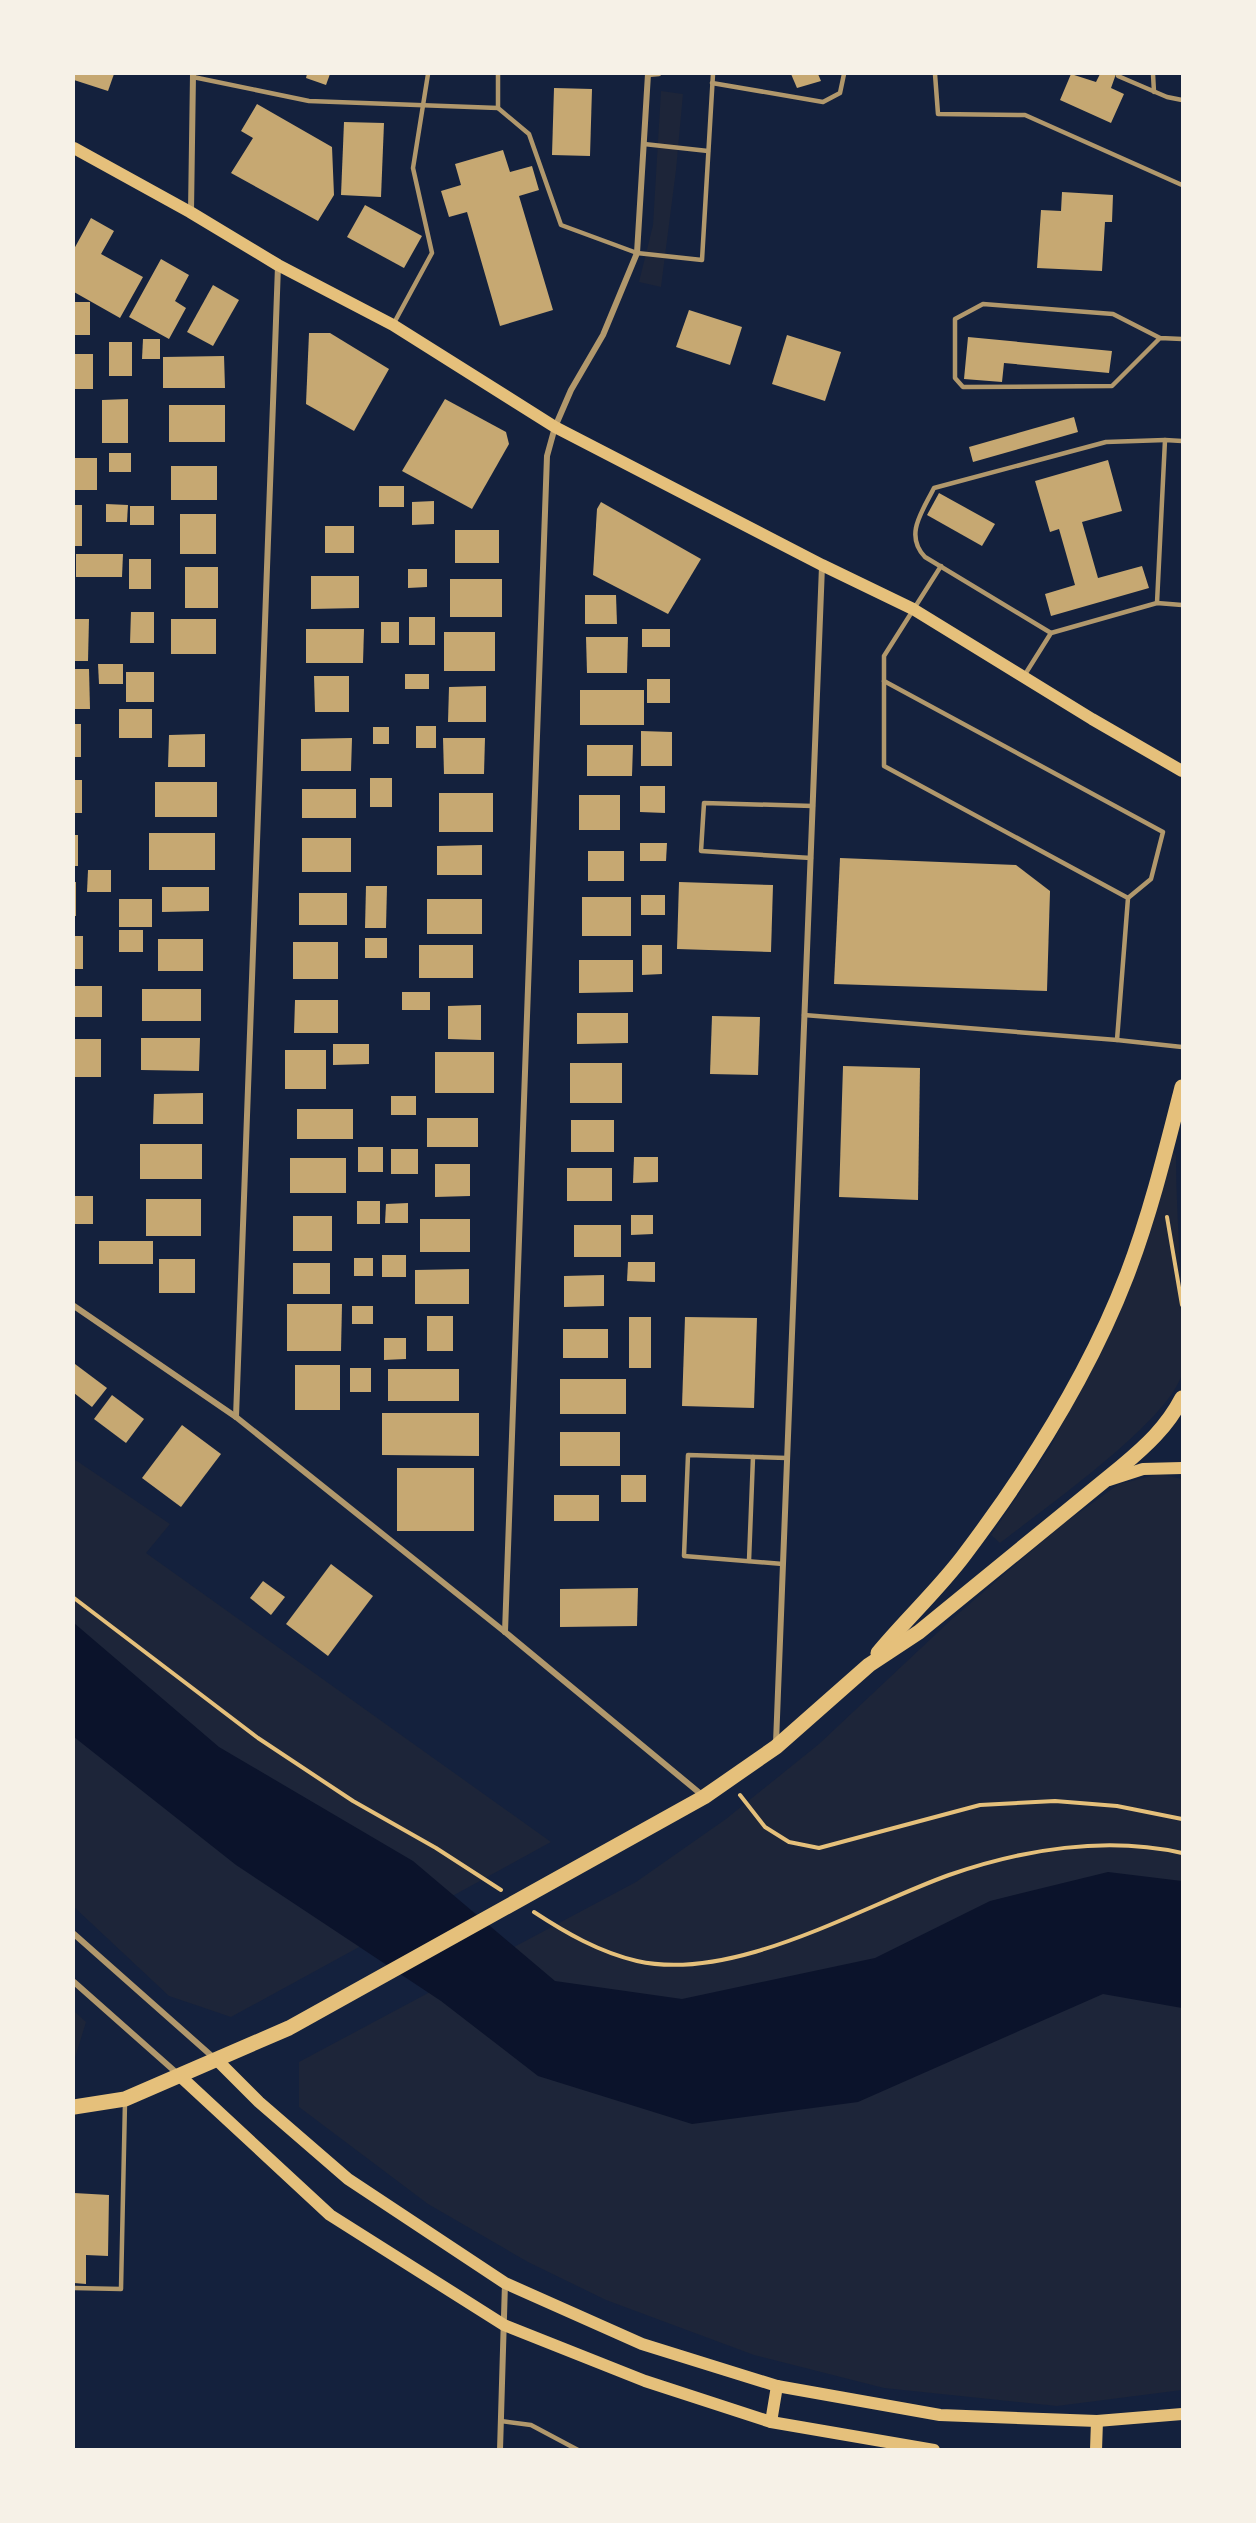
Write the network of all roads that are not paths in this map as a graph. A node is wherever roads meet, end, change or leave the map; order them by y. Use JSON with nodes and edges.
{"nodes":[{"id":1,"x":428,"y":74,"type":"edge"},
{"id":2,"x":498,"y":74,"type":"edge"},
{"id":3,"x":648,"y":74,"type":"edge"},
{"id":4,"x":659,"y":74,"type":"edge"},
{"id":5,"x":712,"y":74,"type":"edge"},
{"id":6,"x":844,"y":74,"type":"edge"},
{"id":7,"x":935,"y":74,"type":"edge"},
{"id":8,"x":1153,"y":74,"type":"edge"},
{"id":9,"x":193,"y":75,"type":"edge"},
{"id":10,"x":1118,"y":76,"type":"dead end"},
{"id":11,"x":712,"y":83,"type":"junction"},
{"id":12,"x":1154,"y":92,"type":"junction"},
{"id":13,"x":1182,"y":100,"type":"edge"},
{"id":14,"x":423,"y":105,"type":"junction"},
{"id":15,"x":498,"y":108,"type":"junction"},
{"id":16,"x":644,"y":144,"type":"junction"},
{"id":17,"x":74,"y":148,"type":"edge"},
{"id":18,"x":708,"y":150,"type":"junction"},
{"id":19,"x":1182,"y":185,"type":"edge"},
{"id":20,"x":190,"y":212,"type":"junction"},
{"id":21,"x":637,"y":254,"type":"junction"},
{"id":22,"x":278,"y":266,"type":"junction"},
{"id":23,"x":393,"y":326,"type":"junction"},
{"id":24,"x":1160,"y":338,"type":"junction"},
{"id":25,"x":1182,"y":339,"type":"edge"},
{"id":26,"x":555,"y":427,"type":"junction"},
{"id":27,"x":1165,"y":440,"type":"junction"},
{"id":28,"x":1182,"y":441,"type":"edge"},
{"id":29,"x":822,"y":565,"type":"junction"},
{"id":30,"x":941,"y":566,"type":"junction"},
{"id":31,"x":1157,"y":603,"type":"junction"},
{"id":32,"x":1182,"y":605,"type":"edge"},
{"id":33,"x":913,"y":609,"type":"junction"},
{"id":34,"x":1051,"y":633,"type":"junction"},
{"id":35,"x":1024,"y":676,"type":"junction"},
{"id":36,"x":884,"y":681,"type":"junction"},
{"id":37,"x":1182,"y":771,"type":"edge"},
{"id":38,"x":813,"y":806,"type":"junction"},
{"id":39,"x":811,"y":858,"type":"junction"},
{"id":40,"x":1128,"y":898,"type":"junction"},
{"id":41,"x":804,"y":1015,"type":"junction"},
{"id":42,"x":1117,"y":1040,"type":"junction"},
{"id":43,"x":1182,"y":1047,"type":"edge"},
{"id":44,"x":1182,"y":1087,"type":"edge"},
{"id":45,"x":74,"y":1306,"type":"edge"},
{"id":46,"x":1182,"y":1398,"type":"edge"},
{"id":47,"x":236,"y":1417,"type":"junction"},
{"id":48,"x":753,"y":1457,"type":"junction"},
{"id":49,"x":787,"y":1458,"type":"junction"},
{"id":50,"x":1182,"y":1468,"type":"edge"},
{"id":51,"x":1105,"y":1481,"type":"junction"},
{"id":52,"x":749,"y":1561,"type":"junction"},
{"id":53,"x":783,"y":1564,"type":"junction"},
{"id":54,"x":505,"y":1632,"type":"junction"},
{"id":55,"x":869,"y":1665,"type":"junction"},
{"id":56,"x":776,"y":1747,"type":"junction"},
{"id":57,"x":704,"y":1797,"type":"junction"},
{"id":58,"x":74,"y":1934,"type":"edge"},
{"id":59,"x":74,"y":1982,"type":"edge"},
{"id":60,"x":217,"y":2060,"type":"junction"},
{"id":61,"x":180,"y":2076,"type":"junction"},
{"id":62,"x":125,"y":2099,"type":"junction"},
{"id":63,"x":74,"y":2107,"type":"edge"},
{"id":64,"x":505,"y":2283,"type":"junction"},
{"id":65,"x":74,"y":2288,"type":"edge"},
{"id":66,"x":504,"y":2325,"type":"junction"},
{"id":67,"x":777,"y":2386,"type":"junction"},
{"id":68,"x":1182,"y":2414,"type":"edge"},
{"id":69,"x":501,"y":2421,"type":"junction"},
{"id":70,"x":1096,"y":2421,"type":"junction"},
{"id":71,"x":771,"y":2422,"type":"junction"},
{"id":72,"x":904,"y":2447,"type":"edge"},
{"id":73,"x":500,"y":2450,"type":"edge"},
{"id":74,"x":578,"y":2450,"type":"edge"},
{"id":75,"x":934,"y":2450,"type":"edge"},
{"id":76,"x":1096,"y":2450,"type":"edge"}],
"edges":[{"from":1,"to":14,"type":"lane"},
{"from":2,"to":15,"type":"lane"},
{"from":3,"to":4,"type":"lane"},
{"from":3,"to":16,"type":"street"},
{"from":5,"to":11,"type":"lane"},
{"from":6,"to":11,"type":"lane"},
{"from":7,"to":19,"type":"lane"},
{"from":8,"to":12,"type":"lane"},
{"from":9,"to":14,"type":"lane"},
{"from":9,"to":20,"type":"street"},
{"from":10,"to":12,"type":"lane"},
{"from":11,"to":18,"type":"lane"},
{"from":12,"to":13,"type":"lane"},
{"from":14,"to":15,"type":"lane"},
{"from":14,"to":23,"type":"lane"},
{"from":15,"to":21,"type":"lane"},
{"from":16,"to":18,"type":"lane"},
{"from":16,"to":21,"type":"street"},
{"from":17,"to":20,"type":"main road"},
{"from":18,"to":21,"type":"lane"},
{"from":20,"to":22,"type":"main road"},
{"from":21,"to":26,"type":"street"},
{"from":22,"to":23,"type":"main road"},
{"from":22,"to":47,"type":"street"},
{"from":23,"to":26,"type":"main road"},
{"from":24,"to":24,"type":"lane"},
{"from":24,"to":25,"type":"lane"},
{"from":26,"to":29,"type":"main road"},
{"from":26,"to":54,"type":"street"},
{"from":27,"to":28,"type":"lane"},
{"from":27,"to":30,"type":"lane"},
{"from":27,"to":31,"type":"lane"},
{"from":29,"to":33,"type":"main road"},
{"from":29,"to":38,"type":"street"},
{"from":30,"to":33,"type":"lane"},
{"from":30,"to":34,"type":"lane"},
{"from":31,"to":32,"type":"lane"},
{"from":31,"to":34,"type":"lane"},
{"from":33,"to":35,"type":"main road"},
{"from":33,"to":36,"type":"lane"},
{"from":34,"to":35,"type":"lane"},
{"from":35,"to":37,"type":"main road"},
{"from":36,"to":40,"type":"lane"},
{"from":36,"to":40,"type":"lane"},
{"from":38,"to":39,"type":"street"},
{"from":38,"to":39,"type":"lane"},
{"from":39,"to":41,"type":"street"},
{"from":40,"to":42,"type":"lane"},
{"from":41,"to":42,"type":"lane"},
{"from":41,"to":49,"type":"street"},
{"from":42,"to":43,"type":"lane"},
{"from":44,"to":55,"type":"main road"},
{"from":45,"to":47,"type":"street"},
{"from":46,"to":51,"type":"main road"},
{"from":47,"to":54,"type":"street"},
{"from":48,"to":49,"type":"lane"},
{"from":48,"to":52,"type":"lane"},
{"from":48,"to":52,"type":"lane"},
{"from":49,"to":53,"type":"street"},
{"from":50,"to":51,"type":"main road"},
{"from":51,"to":55,"type":"main road"},
{"from":52,"to":53,"type":"lane"},
{"from":53,"to":56,"type":"street"},
{"from":54,"to":57,"type":"street"},
{"from":55,"to":56,"type":"main road"},
{"from":56,"to":57,"type":"main road"},
{"from":57,"to":60,"type":"main road"},
{"from":58,"to":60,"type":"street"},
{"from":59,"to":61,"type":"street"},
{"from":60,"to":61,"type":"main road"},
{"from":60,"to":64,"type":"main road"},
{"from":61,"to":62,"type":"main road"},
{"from":61,"to":66,"type":"main road"},
{"from":62,"to":63,"type":"main road"},
{"from":62,"to":65,"type":"lane"},
{"from":64,"to":66,"type":"street"},
{"from":64,"to":67,"type":"main road"},
{"from":66,"to":69,"type":"street"},
{"from":66,"to":71,"type":"main road"},
{"from":67,"to":70,"type":"main road"},
{"from":67,"to":71,"type":"main road"},
{"from":68,"to":70,"type":"main road"},
{"from":69,"to":73,"type":"street"},
{"from":69,"to":74,"type":"lane"},
{"from":70,"to":76,"type":"main road"},
{"from":71,"to":72,"type":"main road"},
{"from":72,"to":75,"type":"main road"}]}
